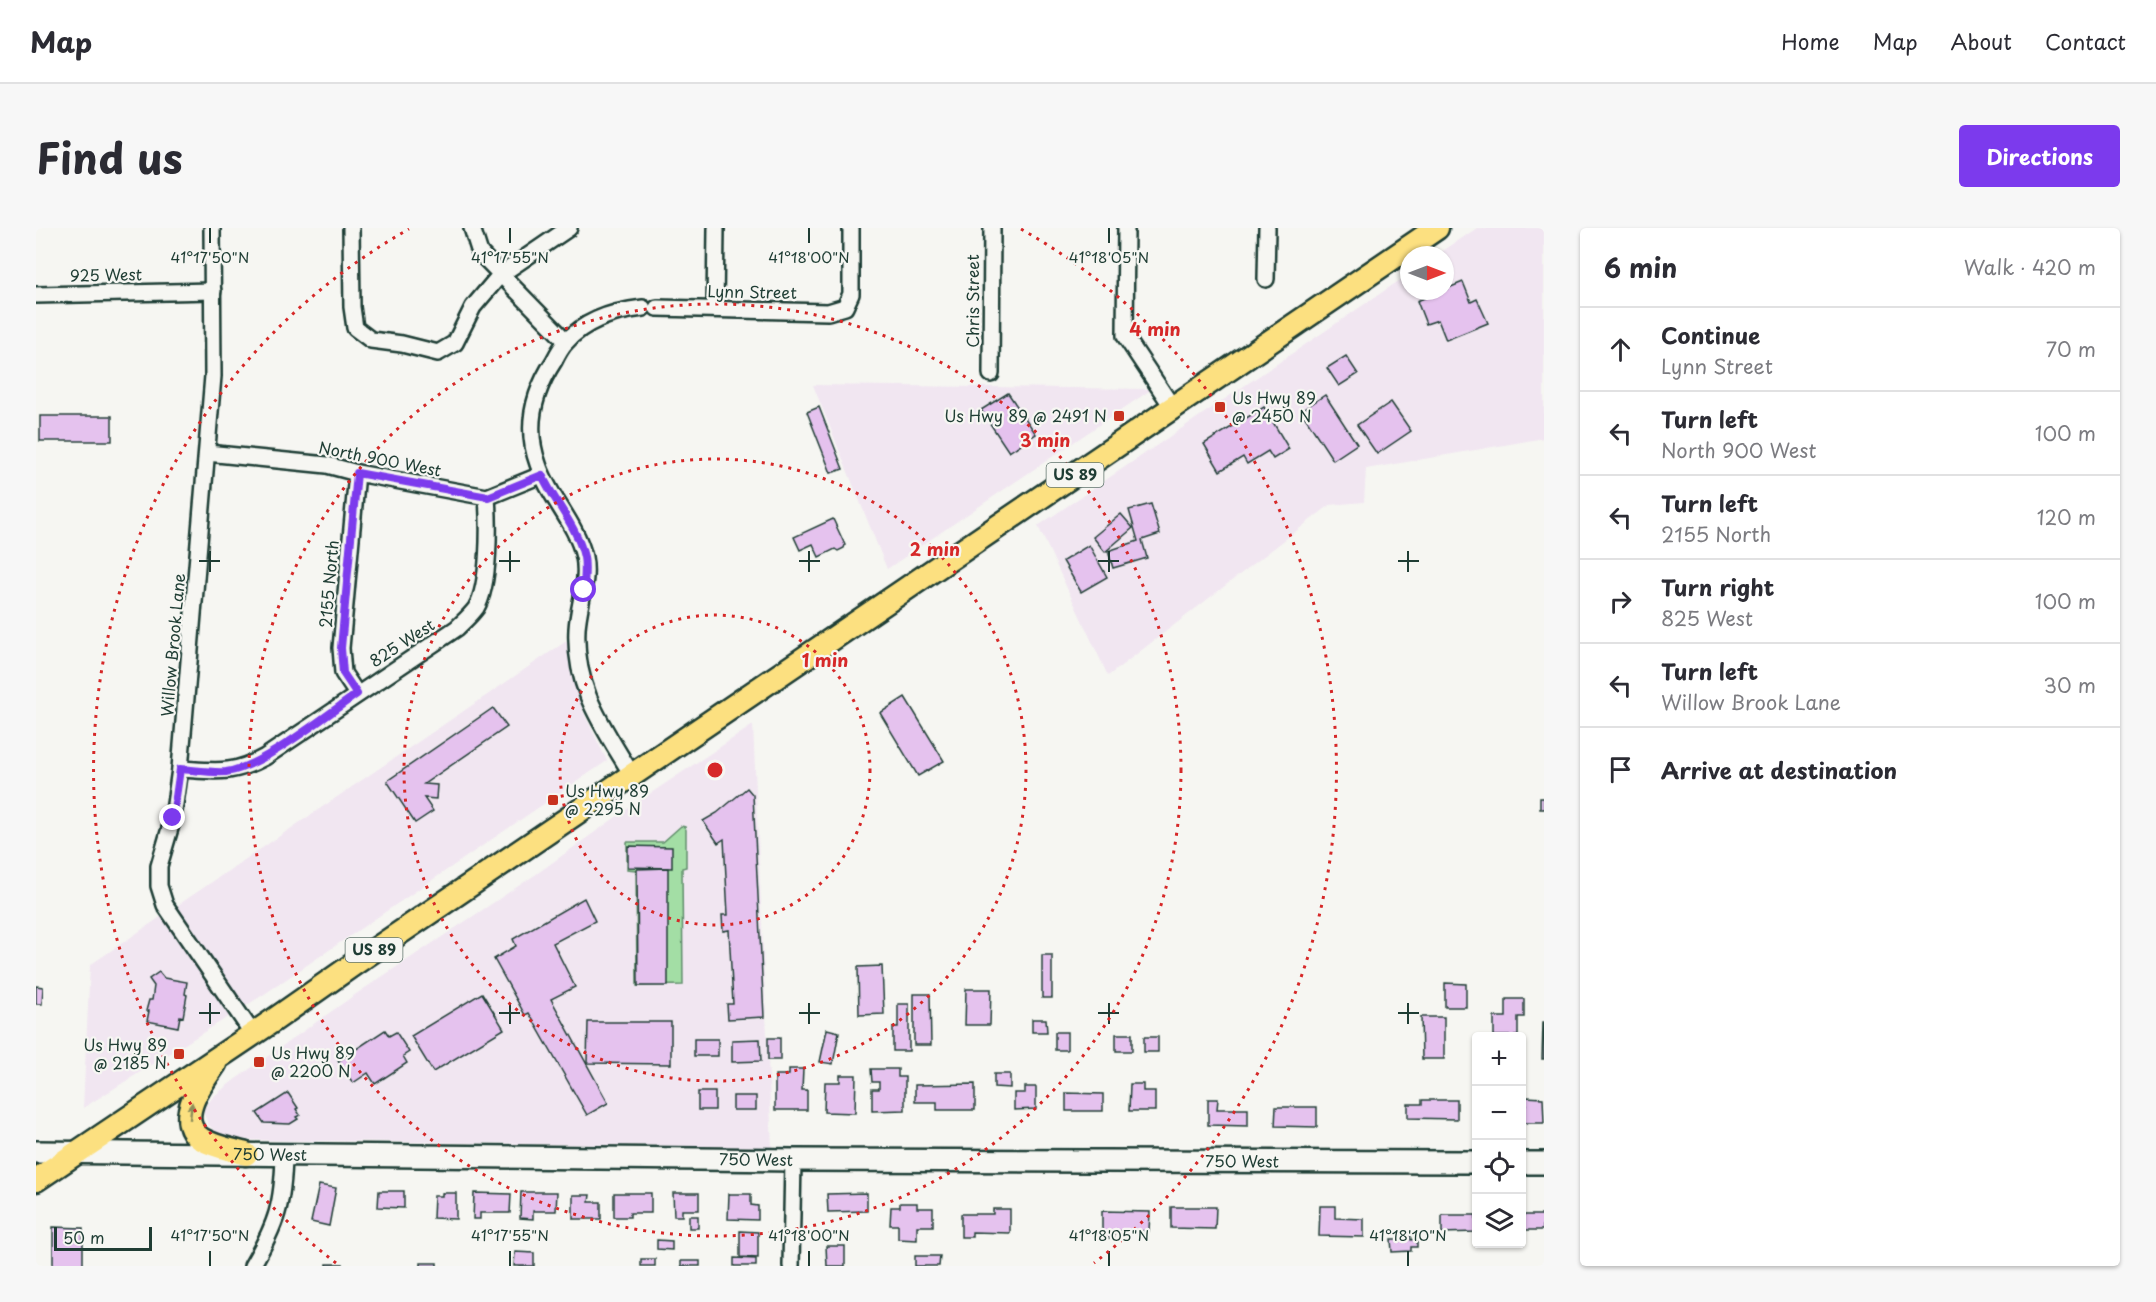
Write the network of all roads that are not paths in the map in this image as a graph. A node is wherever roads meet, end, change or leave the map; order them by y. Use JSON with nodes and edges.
{"nodes":[{"id":1,"x":213,"y":228,"type":"edge"},
{"id":2,"x":351,"y":228,"type":"edge"},
{"id":3,"x":472,"y":228,"type":"edge"},
{"id":4,"x":569,"y":228,"type":"edge"},
{"id":5,"x":716,"y":228,"type":"edge"},
{"id":6,"x":851,"y":228,"type":"edge"},
{"id":7,"x":992,"y":228,"type":"edge"},
{"id":8,"x":1126,"y":228,"type":"edge"},
{"id":9,"x":1267,"y":228,"type":"edge"},
{"id":10,"x":1437,"y":228,"type":"edge"},
{"id":11,"x":500,"y":275,"type":"junction"},
{"id":12,"x":1266,"y":279,"type":"dead end"},
{"id":13,"x":213,"y":291,"type":"junction"},
{"id":14,"x":36,"y":295,"type":"edge"},
{"id":15,"x":715,"y":309,"type":"junction"},
{"id":16,"x":566,"y":342,"type":"junction"},
{"id":17,"x":991,"y":374,"type":"dead end"},
{"id":18,"x":1173,"y":408,"type":"junction"},
{"id":19,"x":207,"y":453,"type":"junction"},
{"id":20,"x":357,"y":473,"type":"junction"},
{"id":21,"x":542,"y":475,"type":"junction"},
{"id":22,"x":488,"y":497,"type":"junction"},
{"id":23,"x":357,"y":694,"type":"junction"},
{"id":24,"x":180,"y":769,"type":"junction"},
{"id":25,"x":632,"y":775,"type":"junction"},
{"id":26,"x":254,"y":1034,"type":"junction"},
{"id":27,"x":222,"y":1054,"type":"junction"},
{"id":28,"x":36,"y":1152,"type":"edge"},
{"id":29,"x":75,"y":1153,"type":"junction"},
{"id":30,"x":246,"y":1154,"type":"junction"},
{"id":31,"x":284,"y":1155,"type":"junction"},
{"id":32,"x":793,"y":1160,"type":"junction"},
{"id":33,"x":1472,"y":1162,"type":"edge"},
{"id":34,"x":1526,"y":1163,"type":"edge"},
{"id":35,"x":1544,"y":1163,"type":"edge"},
{"id":36,"x":36,"y":1180,"type":"edge"},
{"id":37,"x":252,"y":1266,"type":"edge"},
{"id":38,"x":791,"y":1266,"type":"edge"}],
"edges":[{"from":1,"to":13,"type":"street","name":"Willow Brook Lane"},
{"from":2,"to":11,"type":"street"},
{"from":3,"to":11,"type":"street"},
{"from":4,"to":11,"type":"street"},
{"from":5,"to":15,"type":"street"},
{"from":6,"to":15,"type":"street","name":"Lynn Street"},
{"from":7,"to":17,"type":"street","name":"Chris Street"},
{"from":8,"to":18,"type":"street"},
{"from":9,"to":12,"type":"street"},
{"from":10,"to":18,"type":"main road","number":"US 89"},
{"from":11,"to":16,"type":"street"},
{"from":13,"to":14,"type":"street","name":"925 West"},
{"from":13,"to":19,"type":"street","name":"Willow Brook Lane"},
{"from":15,"to":16,"type":"street","name":"Lynn Street"},
{"from":16,"to":21,"type":"street","name":"Lynn Street"},
{"from":18,"to":25,"type":"main road","number":"US 89"},
{"from":19,"to":20,"type":"street","name":"North 900 West"},
{"from":19,"to":24,"type":"street","name":"Willow Brook Lane"},
{"from":20,"to":22,"type":"street","name":"North 900 West"},
{"from":20,"to":23,"type":"street","name":"2155 North"},
{"from":21,"to":22,"type":"street"},
{"from":21,"to":25,"type":"street","name":"Lynn Street"},
{"from":22,"to":23,"type":"street","name":"825 West"},
{"from":23,"to":24,"type":"street","name":"825 West"},
{"from":24,"to":26,"type":"street","name":"Willow Brook Lane"},
{"from":25,"to":26,"type":"main road","number":"US 89"},
{"from":26,"to":27,"type":"main road","number":"US 89"},
{"from":27,"to":29,"type":"main road","number":"US 89"},
{"from":30,"to":27,"type":"main road","one_way":true},
{"from":28,"to":29,"type":"street","name":"750 West"},
{"from":29,"to":30,"type":"street","name":"750 West"},
{"from":29,"to":36,"type":"main road","number":"US 89"},
{"from":30,"to":31,"type":"street","name":"750 West"},
{"from":31,"to":32,"type":"street","name":"750 West"},
{"from":31,"to":37,"type":"street"},
{"from":32,"to":33,"type":"street","name":"750 West"},
{"from":32,"to":38,"type":"street"},
{"from":34,"to":35,"type":"street"}]}
